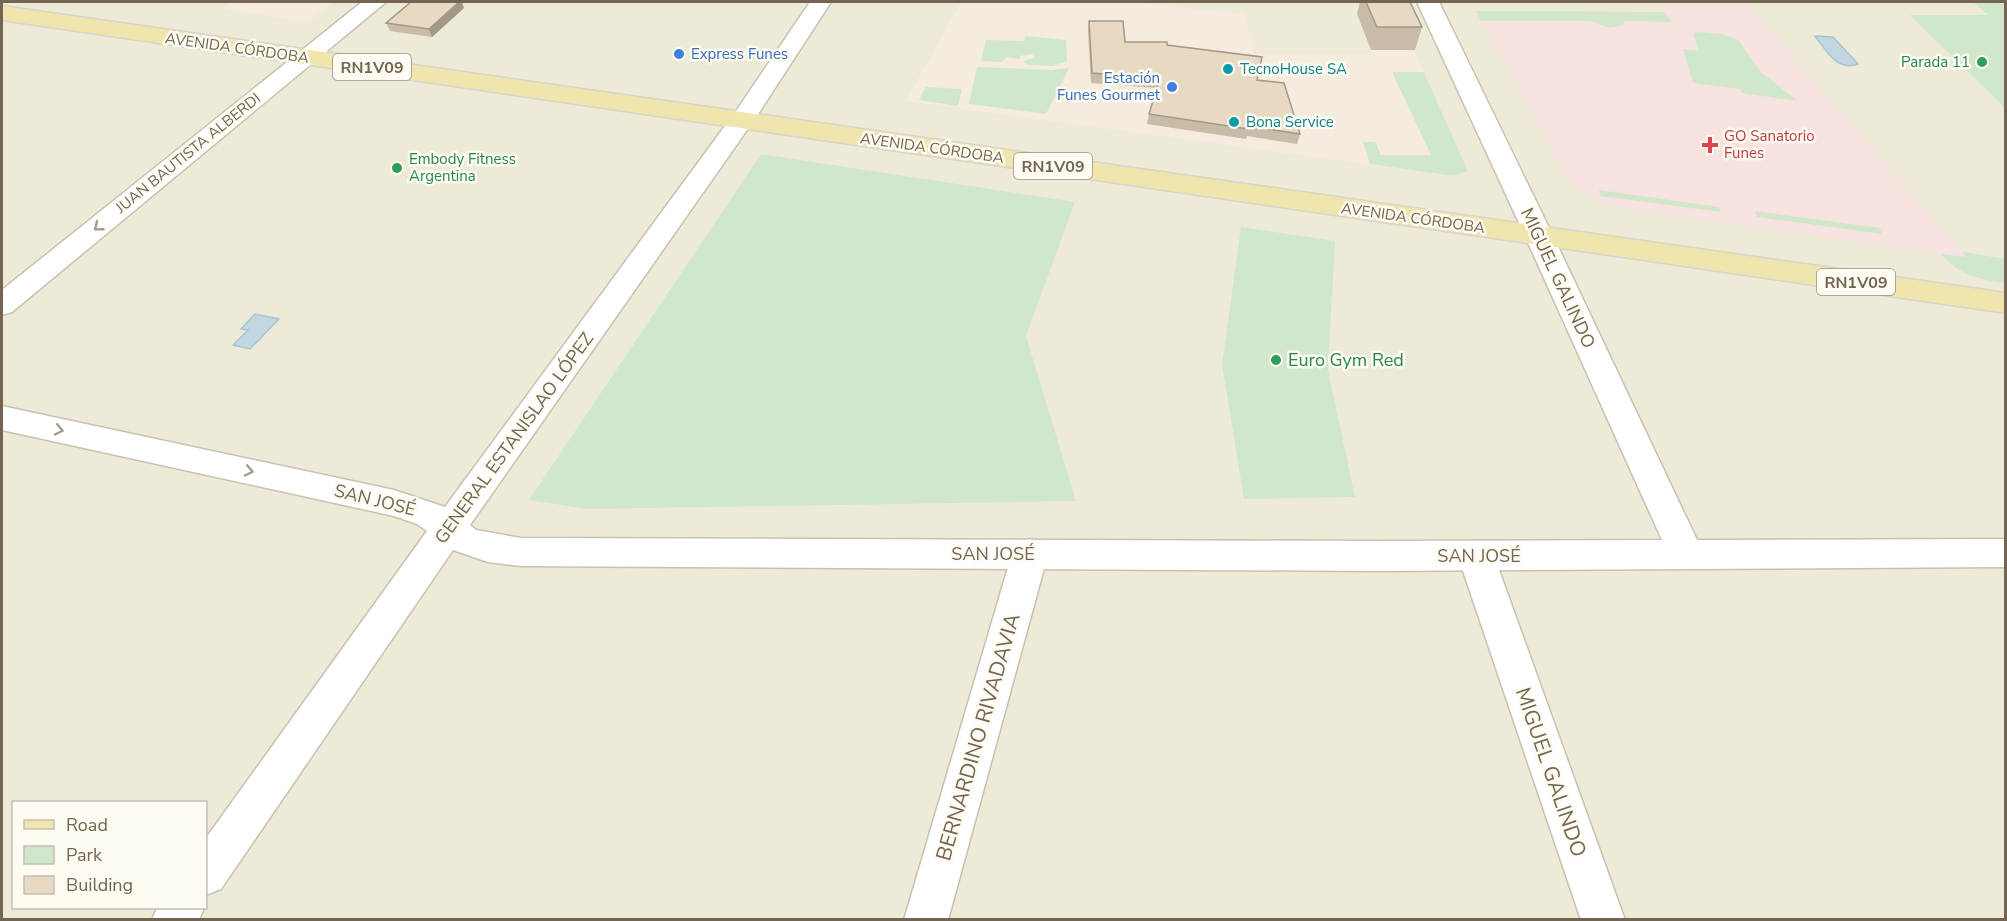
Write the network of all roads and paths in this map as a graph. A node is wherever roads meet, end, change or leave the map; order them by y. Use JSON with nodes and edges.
{"nodes":[{"id":1,"x":375,"y":2,"type":"edge"},
{"id":2,"x":820,"y":2,"type":"edge"},
{"id":3,"x":1428,"y":2,"type":"edge"},
{"id":4,"x":2,"y":14,"type":"edge"},
{"id":5,"x":306,"y":58,"type":"junction"},
{"id":6,"x":742,"y":120,"type":"junction"},
{"id":7,"x":1539,"y":236,"type":"junction"},
{"id":8,"x":2006,"y":303,"type":"edge"},
{"id":9,"x":2,"y":305,"type":"edge"},
{"id":10,"x":2,"y":418,"type":"edge"},
{"id":11,"x":449,"y":528,"type":"junction"},
{"id":12,"x":2006,"y":553,"type":"edge"},
{"id":13,"x":1030,"y":554,"type":"junction"},
{"id":14,"x":1686,"y":555,"type":"junction"},
{"id":15,"x":1476,"y":556,"type":"junction"},
{"id":16,"x":207,"y":873,"type":"edge"},
{"id":17,"x":926,"y":920,"type":"edge"},
{"id":18,"x":1603,"y":920,"type":"edge"}],
"edges":[{"from":1,"to":5,"type":"street","name":"JUAN BAUTISTA ALBERDI"},
{"from":2,"to":6,"type":"street","name":"GENERAL ESTANISLAO LÓPEZ"},
{"from":3,"to":7,"type":"street","name":"MIGUEL GALINDO"},
{"from":4,"to":5,"type":"main road","name":"AVENIDA CÓRDOBA","number":"RN1V09"},
{"from":5,"to":6,"type":"main road","name":"AVENIDA CÓRDOBA","number":"RN1V09"},
{"from":5,"to":9,"type":"street","name":"JUAN BAUTISTA ALBERDI","one_way":true},
{"from":6,"to":7,"type":"main road","name":"AVENIDA CÓRDOBA","number":"RN1V09"},
{"from":6,"to":11,"type":"street","name":"GENERAL ESTANISLAO LÓPEZ"},
{"from":7,"to":8,"type":"main road","name":"AVENIDA CÓRDOBA","number":"RN1V09"},
{"from":7,"to":14,"type":"street","name":"MIGUEL GALINDO"},
{"from":10,"to":11,"type":"street","name":"SAN JOSÉ","one_way":true},
{"from":11,"to":13,"type":"street","name":"SAN JOSÉ"},
{"from":11,"to":16,"type":"street","name":"GENERAL ESTANISLAO LÓPEZ"},
{"from":12,"to":14,"type":"street","name":"SAN JOSÉ"},
{"from":13,"to":15,"type":"street","name":"SAN JOSÉ"},
{"from":13,"to":17,"type":"street","name":"BERNARDINO RIVADAVIA"},
{"from":14,"to":15,"type":"street","name":"SAN JOSÉ"},
{"from":15,"to":18,"type":"street","name":"MIGUEL GALINDO"}]}
